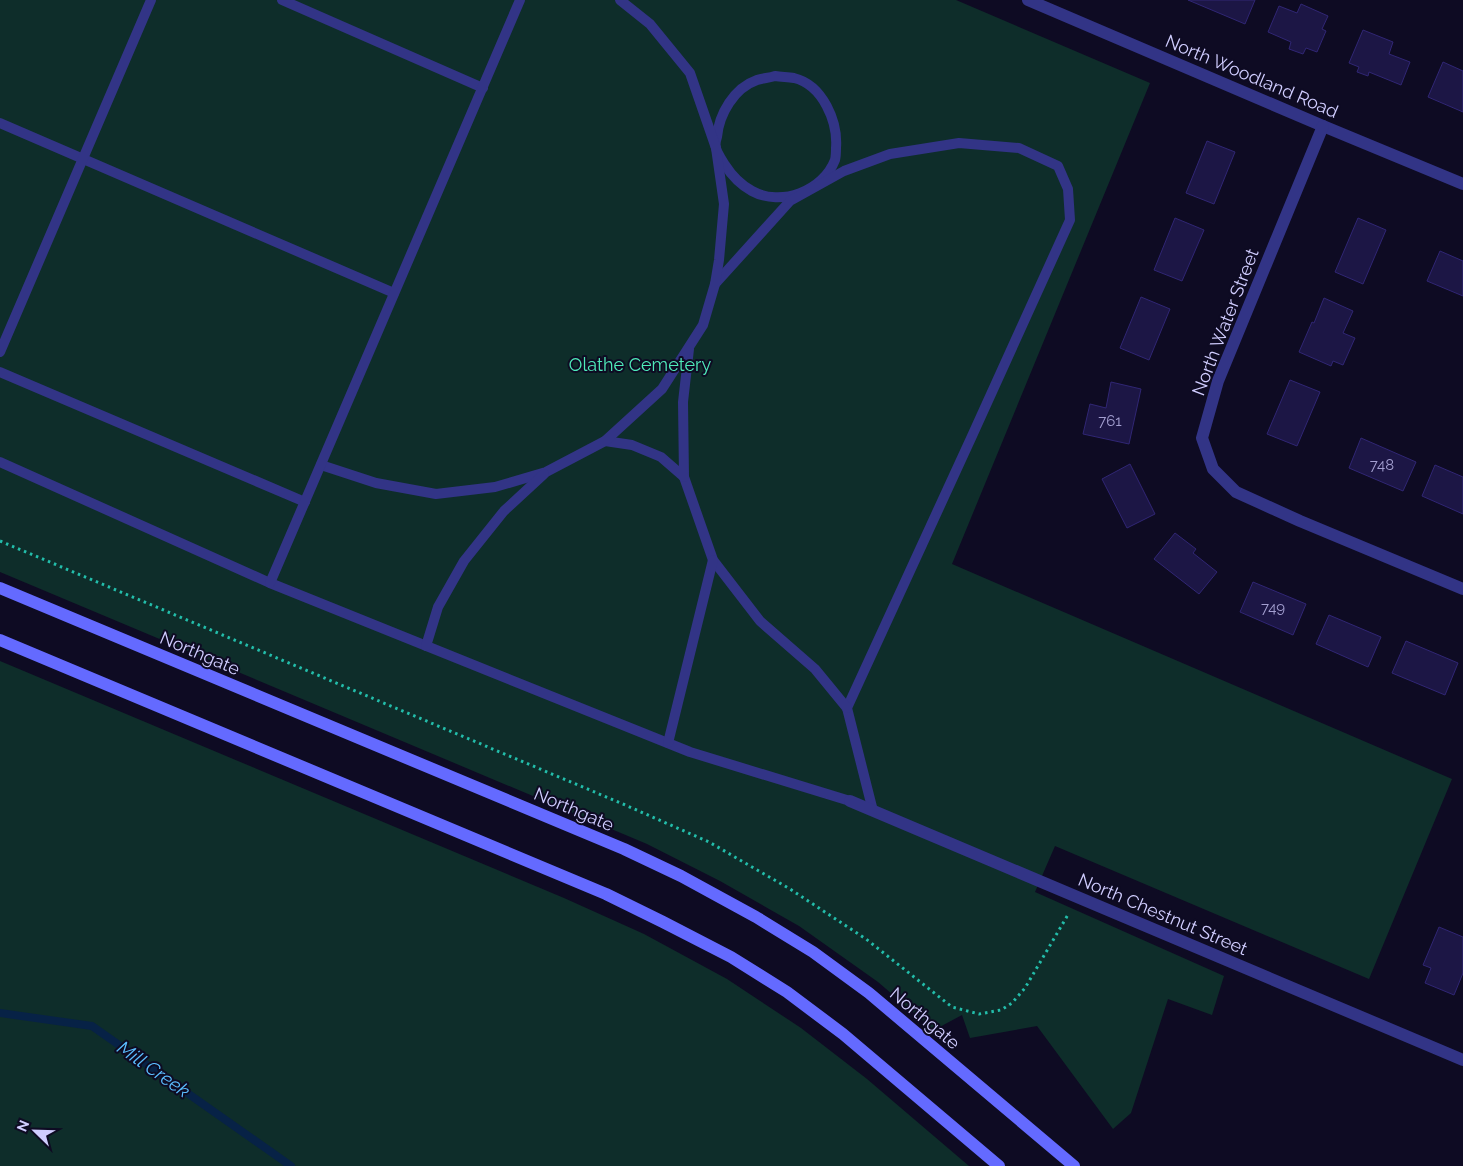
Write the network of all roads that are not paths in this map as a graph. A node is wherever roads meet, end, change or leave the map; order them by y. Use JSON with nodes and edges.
{"nodes":[{"id":1,"x":151,"y":0,"type":"edge"},
{"id":2,"x":282,"y":0,"type":"edge"},
{"id":3,"x":520,"y":0,"type":"edge"},
{"id":4,"x":620,"y":0,"type":"edge"},
{"id":5,"x":1032,"y":1,"type":"edge"},
{"id":6,"x":483,"y":88,"type":"junction"},
{"id":7,"x":0,"y":123,"type":"edge"},
{"id":8,"x":1323,"y":126,"type":"junction"},
{"id":9,"x":716,"y":148,"type":"junction"},
{"id":10,"x":83,"y":159,"type":"junction"},
{"id":11,"x":1463,"y":184,"type":"edge"},
{"id":12,"x":809,"y":189,"type":"junction"},
{"id":13,"x":715,"y":284,"type":"junction"},
{"id":14,"x":394,"y":293,"type":"junction"},
{"id":15,"x":689,"y":346,"type":"junction"},
{"id":16,"x":0,"y":352,"type":"edge"},
{"id":17,"x":0,"y":372,"type":"edge"},
{"id":18,"x":605,"y":442,"type":"junction"},
{"id":19,"x":0,"y":462,"type":"edge"},
{"id":20,"x":321,"y":465,"type":"junction"},
{"id":21,"x":546,"y":472,"type":"junction"},
{"id":22,"x":684,"y":477,"type":"junction"},
{"id":23,"x":305,"y":502,"type":"junction"},
{"id":24,"x":714,"y":560,"type":"junction"},
{"id":25,"x":270,"y":583,"type":"junction"},
{"id":26,"x":0,"y":588,"type":"edge"},
{"id":27,"x":1463,"y":589,"type":"edge"},
{"id":28,"x":0,"y":640,"type":"edge"},
{"id":29,"x":426,"y":646,"type":"junction"},
{"id":30,"x":847,"y":708,"type":"junction"},
{"id":31,"x":668,"y":743,"type":"junction"},
{"id":32,"x":850,"y":801,"type":"joint"},
{"id":33,"x":873,"y":811,"type":"junction"},
{"id":34,"x":1463,"y":1060,"type":"edge"},
{"id":35,"x":999,"y":1166,"type":"edge"},
{"id":36,"x":1074,"y":1166,"type":"edge"}],
"edges":[{"from":1,"to":10,"type":"lane"},
{"from":2,"to":6,"type":"lane"},
{"from":3,"to":6,"type":"lane"},
{"from":4,"to":9,"type":"lane"},
{"from":5,"to":8,"type":"street","name":"North Woodland Road"},
{"from":6,"to":14,"type":"lane"},
{"from":7,"to":10,"type":"lane"},
{"from":8,"to":11,"type":"street","name":"North Woodland Road"},
{"from":8,"to":27,"type":"street","name":"North Water Street"},
{"from":9,"to":12,"type":"lane"},
{"from":9,"to":12,"type":"lane"},
{"from":9,"to":13,"type":"lane"},
{"from":10,"to":14,"type":"lane"},
{"from":10,"to":16,"type":"lane"},
{"from":12,"to":13,"type":"lane"},
{"from":12,"to":30,"type":"lane"},
{"from":13,"to":15,"type":"lane"},
{"from":14,"to":20,"type":"lane"},
{"from":15,"to":18,"type":"lane"},
{"from":15,"to":22,"type":"lane"},
{"from":17,"to":23,"type":"lane"},
{"from":18,"to":21,"type":"lane"},
{"from":18,"to":22,"type":"lane"},
{"from":19,"to":25,"type":"lane"},
{"from":20,"to":21,"type":"lane"},
{"from":20,"to":23,"type":"lane"},
{"from":21,"to":29,"type":"lane"},
{"from":22,"to":24,"type":"lane"},
{"from":23,"to":25,"type":"lane"},
{"from":24,"to":30,"type":"lane"},
{"from":24,"to":31,"type":"lane"},
{"from":25,"to":29,"type":"lane"},
{"from":26,"to":36,"type":"main road","name":"Northgate"},
{"from":28,"to":35,"type":"main road"},
{"from":29,"to":31,"type":"lane"},
{"from":30,"to":33,"type":"lane"},
{"from":31,"to":32,"type":"lane"},
{"from":32,"to":33,"type":"street","name":"North Chestnut Street"},
{"from":33,"to":34,"type":"street","name":"North Chestnut Street"}]}
